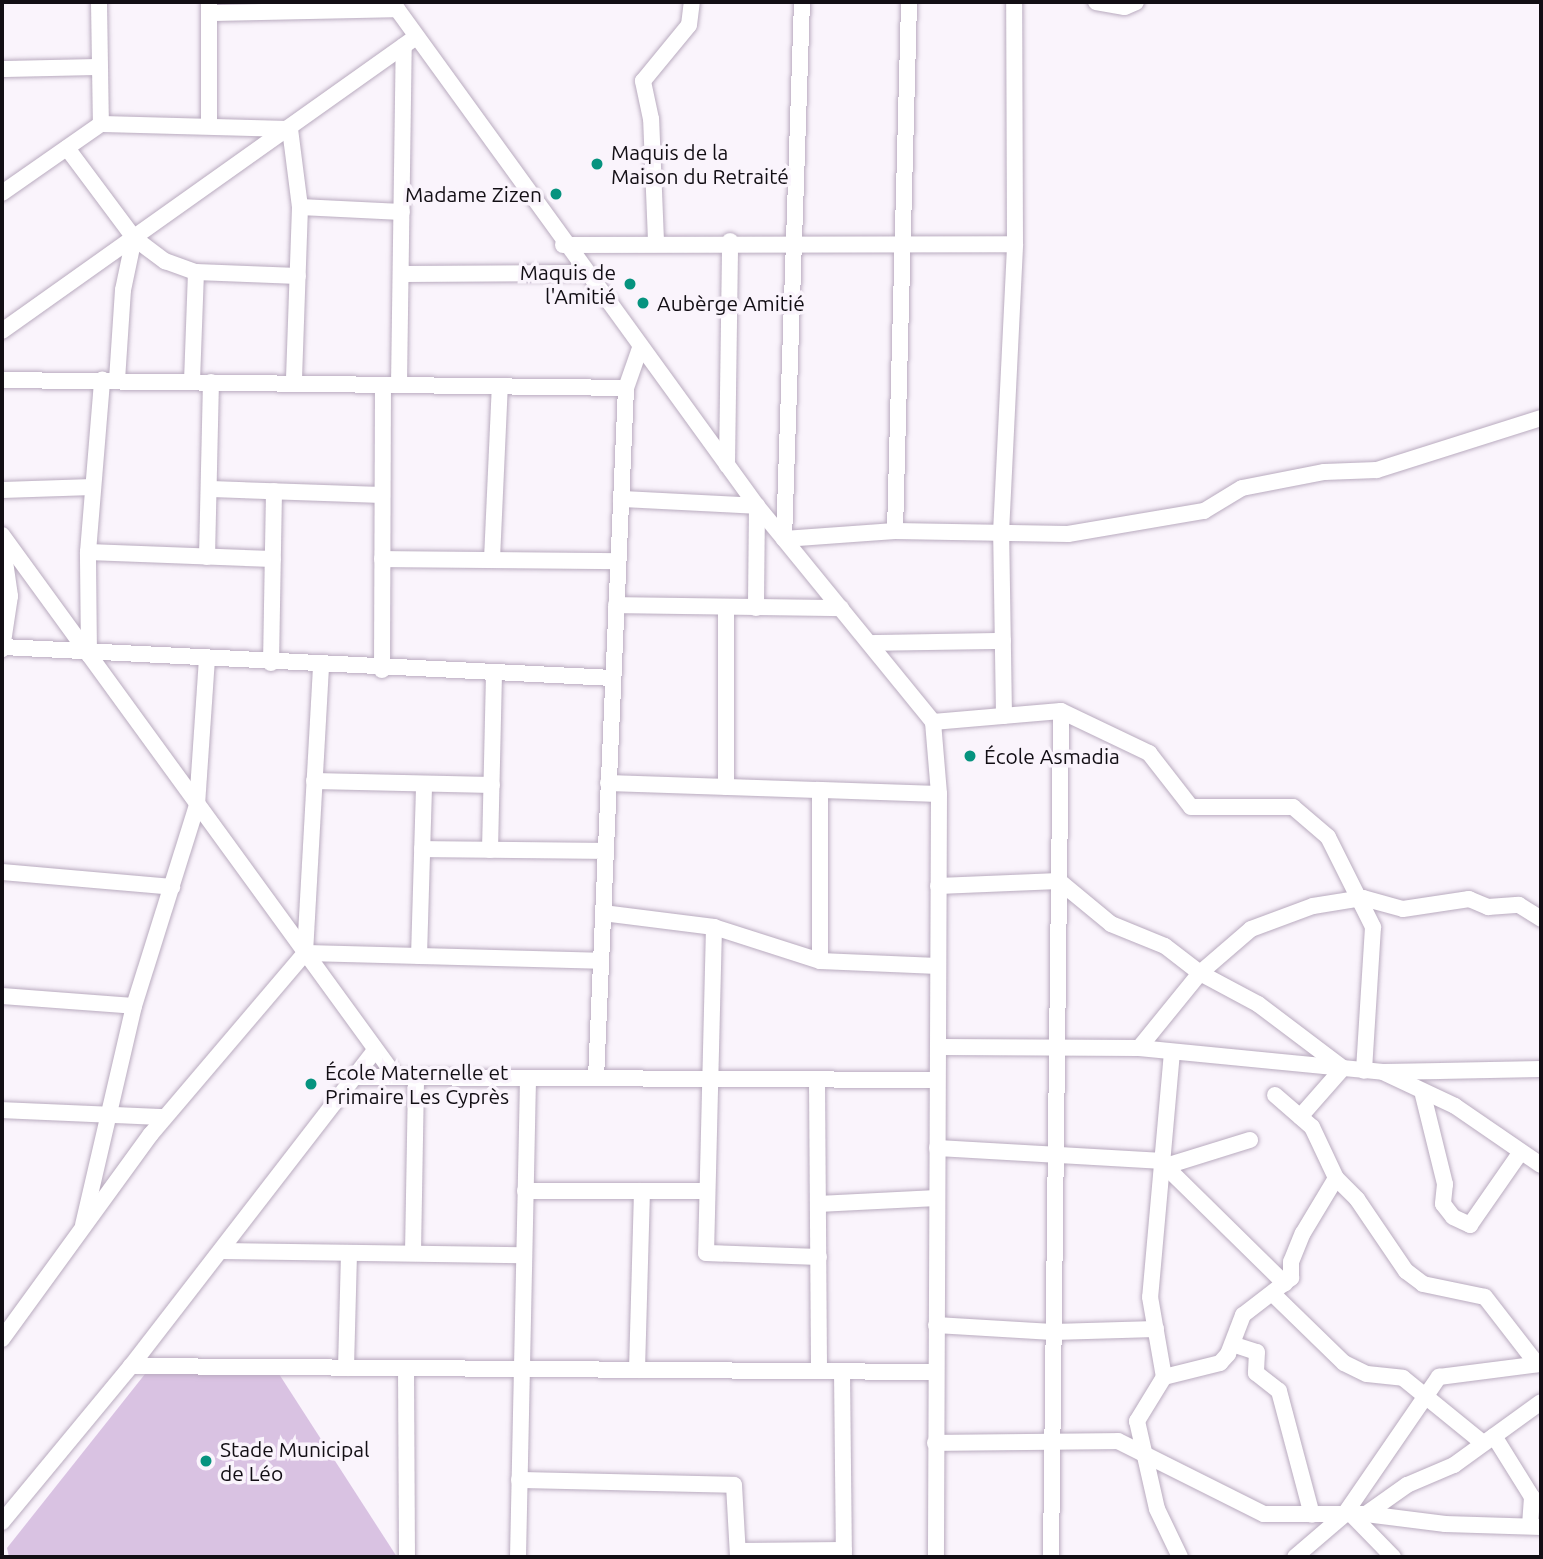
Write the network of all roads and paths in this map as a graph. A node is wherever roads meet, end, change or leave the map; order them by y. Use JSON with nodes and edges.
{"nodes":[{"id":1,"x":99,"y":2,"type":"edge"},
{"id":2,"x":692,"y":2,"type":"edge"},
{"id":3,"x":802,"y":2,"type":"edge"},
{"id":4,"x":909,"y":2,"type":"edge"},
{"id":5,"x":1014,"y":2,"type":"edge"},
{"id":6,"x":1096,"y":2,"type":"edge"},
{"id":7,"x":1136,"y":2,"type":"edge"},
{"id":8,"x":395,"y":5,"type":"edge"},
{"id":9,"x":210,"y":7,"type":"edge"},
{"id":10,"x":410,"y":42,"type":"junction"},
{"id":11,"x":100,"y":67,"type":"junction"},
{"id":12,"x":2,"y":69,"type":"edge"},
{"id":13,"x":101,"y":124,"type":"junction"},
{"id":14,"x":209,"y":124,"type":"junction"},
{"id":15,"x":290,"y":129,"type":"junction"},
{"id":16,"x":67,"y":148,"type":"junction"},
{"id":17,"x":2,"y":193,"type":"edge"},
{"id":18,"x":300,"y":207,"type":"junction"},
{"id":19,"x":402,"y":212,"type":"junction"},
{"id":20,"x":134,"y":238,"type":"junction"},
{"id":21,"x":796,"y":240,"type":"junction"},
{"id":22,"x":656,"y":241,"type":"junction"},
{"id":23,"x":730,"y":241,"type":"junction"},
{"id":24,"x":904,"y":242,"type":"junction"},
{"id":25,"x":1015,"y":244,"type":"junction"},
{"id":26,"x":563,"y":245,"type":"junction"},
{"id":27,"x":196,"y":272,"type":"junction"},
{"id":28,"x":583,"y":273,"type":"junction"},
{"id":29,"x":403,"y":274,"type":"junction"},
{"id":30,"x":298,"y":276,"type":"junction"},
{"id":31,"x":2,"y":331,"type":"edge"},
{"id":32,"x":640,"y":348,"type":"junction"},
{"id":33,"x":2,"y":380,"type":"edge"},
{"id":34,"x":109,"y":380,"type":"junction"},
{"id":35,"x":192,"y":381,"type":"junction"},
{"id":36,"x":211,"y":382,"type":"junction"},
{"id":37,"x":293,"y":383,"type":"junction"},
{"id":38,"x":391,"y":385,"type":"junction"},
{"id":39,"x":500,"y":386,"type":"junction"},
{"id":40,"x":626,"y":388,"type":"junction"},
{"id":41,"x":1541,"y":418,"type":"edge"},
{"id":42,"x":727,"y":466,"type":"junction"},
{"id":43,"x":93,"y":487,"type":"junction"},
{"id":44,"x":211,"y":489,"type":"junction"},
{"id":45,"x":2,"y":490,"type":"edge"},
{"id":46,"x":274,"y":491,"type":"junction"},
{"id":47,"x":383,"y":495,"type":"junction"},
{"id":48,"x":621,"y":499,"type":"junction"},
{"id":49,"x":757,"y":506,"type":"junction"},
{"id":50,"x":895,"y":531,"type":"junction"},
{"id":51,"x":1001,"y":533,"type":"junction"},
{"id":52,"x":2,"y":535,"type":"edge"},
{"id":53,"x":784,"y":539,"type":"junction"},
{"id":54,"x":2,"y":541,"type":"edge"},
{"id":55,"x":88,"y":552,"type":"junction"},
{"id":56,"x":206,"y":557,"type":"junction"},
{"id":57,"x":273,"y":559,"type":"junction"},
{"id":58,"x":383,"y":559,"type":"junction"},
{"id":59,"x":492,"y":559,"type":"junction"},
{"id":60,"x":618,"y":561,"type":"junction"},
{"id":61,"x":616,"y":605,"type":"junction"},
{"id":62,"x":726,"y":607,"type":"junction"},
{"id":63,"x":756,"y":608,"type":"junction"},
{"id":64,"x":841,"y":608,"type":"junction"},
{"id":65,"x":1003,"y":641,"type":"junction"},
{"id":66,"x":870,"y":643,"type":"junction"},
{"id":67,"x":2,"y":648,"type":"edge"},
{"id":68,"x":89,"y":654,"type":"junction"},
{"id":69,"x":207,"y":660,"type":"junction"},
{"id":70,"x":271,"y":663,"type":"junction"},
{"id":71,"x":321,"y":665,"type":"junction"},
{"id":72,"x":382,"y":670,"type":"junction"},
{"id":73,"x":494,"y":673,"type":"junction"},
{"id":74,"x":613,"y":678,"type":"junction"},
{"id":75,"x":1061,"y":710,"type":"junction"},
{"id":76,"x":1004,"y":716,"type":"junction"},
{"id":77,"x":933,"y":722,"type":"junction"},
{"id":78,"x":314,"y":781,"type":"junction"},
{"id":79,"x":608,"y":783,"type":"junction"},
{"id":80,"x":492,"y":785,"type":"junction"},
{"id":81,"x":424,"y":786,"type":"junction"},
{"id":82,"x":726,"y":787,"type":"junction"},
{"id":83,"x":820,"y":790,"type":"junction"},
{"id":84,"x":939,"y":794,"type":"junction"},
{"id":85,"x":197,"y":805,"type":"junction"},
{"id":86,"x":422,"y":849,"type":"junction"},
{"id":87,"x":490,"y":850,"type":"junction"},
{"id":88,"x":606,"y":851,"type":"junction"},
{"id":89,"x":2,"y":872,"type":"edge"},
{"id":90,"x":1059,"y":881,"type":"junction"},
{"id":91,"x":938,"y":886,"type":"junction"},
{"id":92,"x":172,"y":887,"type":"junction"},
{"id":93,"x":1363,"y":898,"type":"junction"},
{"id":94,"x":603,"y":913,"type":"junction"},
{"id":95,"x":1541,"y":919,"type":"edge"},
{"id":96,"x":714,"y":927,"type":"junction"},
{"id":97,"x":305,"y":953,"type":"junction"},
{"id":98,"x":419,"y":956,"type":"junction"},
{"id":99,"x":601,"y":961,"type":"junction"},
{"id":100,"x":820,"y":961,"type":"junction"},
{"id":101,"x":938,"y":966,"type":"junction"},
{"id":102,"x":1200,"y":973,"type":"junction"},
{"id":103,"x":2,"y":996,"type":"edge"},
{"id":104,"x":134,"y":1006,"type":"junction"},
{"id":105,"x":1056,"y":1045,"type":"junction"},
{"id":106,"x":937,"y":1047,"type":"junction"},
{"id":107,"x":1139,"y":1048,"type":"junction"},
{"id":108,"x":375,"y":1050,"type":"junction"},
{"id":109,"x":1172,"y":1052,"type":"junction"},
{"id":110,"x":1343,"y":1068,"type":"junction"},
{"id":111,"x":1541,"y":1069,"type":"edge"},
{"id":112,"x":1364,"y":1070,"type":"junction"},
{"id":113,"x":1383,"y":1072,"type":"junction"},
{"id":114,"x":355,"y":1077,"type":"junction"},
{"id":115,"x":396,"y":1077,"type":"junction"},
{"id":116,"x":416,"y":1077,"type":"junction"},
{"id":117,"x":528,"y":1078,"type":"junction"},
{"id":118,"x":596,"y":1078,"type":"junction"},
{"id":119,"x":707,"y":1079,"type":"junction"},
{"id":120,"x":817,"y":1080,"type":"junction"},
{"id":121,"x":937,"y":1080,"type":"junction"},
{"id":122,"x":1423,"y":1094,"type":"junction"},
{"id":123,"x":1275,"y":1095,"type":"dead end"},
{"id":124,"x":2,"y":1110,"type":"edge"},
{"id":125,"x":107,"y":1113,"type":"junction"},
{"id":126,"x":1300,"y":1116,"type":"junction"},
{"id":127,"x":164,"y":1117,"type":"junction"},
{"id":128,"x":1250,"y":1140,"type":"dead end"},
{"id":129,"x":937,"y":1149,"type":"junction"},
{"id":130,"x":1520,"y":1153,"type":"junction"},
{"id":131,"x":1055,"y":1154,"type":"junction"},
{"id":132,"x":1541,"y":1165,"type":"edge"},
{"id":133,"x":1166,"y":1166,"type":"junction"},
{"id":134,"x":1336,"y":1178,"type":"junction"},
{"id":135,"x":525,"y":1191,"type":"junction"},
{"id":136,"x":642,"y":1191,"type":"junction"},
{"id":137,"x":707,"y":1191,"type":"junction"},
{"id":138,"x":937,"y":1198,"type":"junction"},
{"id":139,"x":818,"y":1204,"type":"junction"},
{"id":140,"x":81,"y":1235,"type":"junction"},
{"id":141,"x":221,"y":1251,"type":"junction"},
{"id":142,"x":349,"y":1253,"type":"junction"},
{"id":143,"x":413,"y":1254,"type":"junction"},
{"id":144,"x":523,"y":1255,"type":"junction"},
{"id":145,"x":818,"y":1257,"type":"junction"},
{"id":146,"x":1279,"y":1289,"type":"junction"},
{"id":147,"x":936,"y":1325,"type":"junction"},
{"id":148,"x":1156,"y":1329,"type":"junction"},
{"id":149,"x":1054,"y":1332,"type":"junction"},
{"id":150,"x":2,"y":1339,"type":"edge"},
{"id":151,"x":1234,"y":1345,"type":"junction"},
{"id":152,"x":1539,"y":1364,"type":"edge"},
{"id":153,"x":131,"y":1366,"type":"junction"},
{"id":154,"x":346,"y":1368,"type":"junction"},
{"id":155,"x":406,"y":1368,"type":"junction"},
{"id":156,"x":520,"y":1369,"type":"junction"},
{"id":157,"x":638,"y":1370,"type":"junction"},
{"id":158,"x":819,"y":1371,"type":"junction"},
{"id":159,"x":842,"y":1371,"type":"junction"},
{"id":160,"x":936,"y":1372,"type":"junction"},
{"id":161,"x":1164,"y":1377,"type":"junction"},
{"id":162,"x":1425,"y":1394,"type":"junction"},
{"id":163,"x":1541,"y":1402,"type":"edge"},
{"id":164,"x":1488,"y":1440,"type":"junction"},
{"id":165,"x":935,"y":1443,"type":"junction"},
{"id":166,"x":1052,"y":1443,"type":"junction"},
{"id":167,"x":1145,"y":1454,"type":"junction"},
{"id":168,"x":519,"y":1480,"type":"junction"},
{"id":169,"x":1312,"y":1515,"type":"junction"},
{"id":170,"x":1354,"y":1515,"type":"junction"},
{"id":171,"x":2,"y":1522,"type":"edge"},
{"id":172,"x":1536,"y":1526,"type":"edge"},
{"id":173,"x":1315,"y":1552,"type":"edge"},
{"id":174,"x":738,"y":1554,"type":"edge"},
{"id":175,"x":844,"y":1554,"type":"edge"},
{"id":176,"x":407,"y":1557,"type":"edge"},
{"id":177,"x":518,"y":1557,"type":"edge"},
{"id":178,"x":936,"y":1557,"type":"edge"},
{"id":179,"x":1051,"y":1557,"type":"edge"},
{"id":180,"x":1180,"y":1557,"type":"edge"},
{"id":181,"x":1295,"y":1557,"type":"edge"},
{"id":182,"x":1393,"y":1557,"type":"edge"}],
"edges":[{"from":1,"to":11,"type":"street"},
{"from":2,"to":22,"type":"street"},
{"from":3,"to":21,"type":"street"},
{"from":4,"to":24,"type":"street"},
{"from":5,"to":25,"type":"street"},
{"from":6,"to":7,"type":"street"},
{"from":8,"to":9,"type":"street"},
{"from":8,"to":10,"type":"street"},
{"from":9,"to":14,"type":"street"},
{"from":10,"to":15,"type":"street"},
{"from":10,"to":19,"type":"street"},
{"from":10,"to":26,"type":"street"},
{"from":11,"to":12,"type":"street"},
{"from":11,"to":13,"type":"street"},
{"from":13,"to":14,"type":"street"},
{"from":13,"to":16,"type":"street"},
{"from":14,"to":15,"type":"street"},
{"from":15,"to":18,"type":"street"},
{"from":15,"to":20,"type":"street"},
{"from":16,"to":17,"type":"street"},
{"from":16,"to":20,"type":"street"},
{"from":18,"to":19,"type":"street"},
{"from":18,"to":30,"type":"street"},
{"from":19,"to":29,"type":"street"},
{"from":20,"to":27,"type":"street"},
{"from":20,"to":31,"type":"street"},
{"from":20,"to":34,"type":"street"},
{"from":21,"to":23,"type":"street"},
{"from":21,"to":24,"type":"street"},
{"from":21,"to":53,"type":"street"},
{"from":22,"to":23,"type":"street"},
{"from":22,"to":26,"type":"street"},
{"from":23,"to":42,"type":"street"},
{"from":24,"to":25,"type":"street"},
{"from":24,"to":50,"type":"street"},
{"from":25,"to":51,"type":"street"},
{"from":26,"to":28,"type":"street"},
{"from":27,"to":30,"type":"street"},
{"from":27,"to":35,"type":"street"},
{"from":28,"to":29,"type":"street"},
{"from":28,"to":32,"type":"street"},
{"from":29,"to":38,"type":"street"},
{"from":30,"to":37,"type":"street"},
{"from":32,"to":40,"type":"street"},
{"from":32,"to":42,"type":"street"},
{"from":33,"to":34,"type":"street"},
{"from":34,"to":35,"type":"street"},
{"from":34,"to":43,"type":"street"},
{"from":35,"to":36,"type":"street"},
{"from":36,"to":37,"type":"street"},
{"from":36,"to":44,"type":"street"},
{"from":37,"to":38,"type":"street"},
{"from":38,"to":39,"type":"street"},
{"from":38,"to":47,"type":"street"},
{"from":39,"to":40,"type":"street"},
{"from":39,"to":59,"type":"street"},
{"from":40,"to":48,"type":"street"},
{"from":41,"to":51,"type":"street"},
{"from":42,"to":49,"type":"street"},
{"from":43,"to":45,"type":"street"},
{"from":43,"to":55,"type":"street"},
{"from":44,"to":46,"type":"street"},
{"from":44,"to":56,"type":"street"},
{"from":46,"to":47,"type":"street"},
{"from":46,"to":57,"type":"street"},
{"from":47,"to":58,"type":"street"},
{"from":48,"to":49,"type":"street"},
{"from":48,"to":60,"type":"street"},
{"from":49,"to":53,"type":"street"},
{"from":49,"to":63,"type":"street"},
{"from":50,"to":51,"type":"street"},
{"from":50,"to":53,"type":"street"},
{"from":51,"to":65,"type":"street"},
{"from":52,"to":68,"type":"street"},
{"from":53,"to":64,"type":"street"},
{"from":54,"to":67,"type":"street"},
{"from":55,"to":56,"type":"street"},
{"from":55,"to":68,"type":"street"},
{"from":56,"to":57,"type":"street"},
{"from":57,"to":70,"type":"street"},
{"from":58,"to":59,"type":"street"},
{"from":58,"to":72,"type":"street"},
{"from":59,"to":60,"type":"street"},
{"from":60,"to":61,"type":"street"},
{"from":61,"to":62,"type":"street"},
{"from":61,"to":74,"type":"street"},
{"from":62,"to":63,"type":"street"},
{"from":62,"to":82,"type":"street"},
{"from":63,"to":64,"type":"street"},
{"from":64,"to":66,"type":"street"},
{"from":65,"to":66,"type":"street"},
{"from":65,"to":76,"type":"street"},
{"from":66,"to":77,"type":"street"},
{"from":67,"to":68,"type":"street"},
{"from":68,"to":69,"type":"street"},
{"from":68,"to":85,"type":"street"},
{"from":69,"to":70,"type":"street"},
{"from":69,"to":85,"type":"street"},
{"from":70,"to":71,"type":"street"},
{"from":71,"to":72,"type":"street"},
{"from":71,"to":78,"type":"street"},
{"from":72,"to":73,"type":"street"},
{"from":73,"to":74,"type":"street"},
{"from":73,"to":80,"type":"street"},
{"from":74,"to":79,"type":"street"},
{"from":75,"to":76,"type":"street"},
{"from":75,"to":90,"type":"street"},
{"from":75,"to":93,"type":"street"},
{"from":76,"to":77,"type":"street"},
{"from":77,"to":84,"type":"street"},
{"from":78,"to":81,"type":"street"},
{"from":78,"to":97,"type":"street"},
{"from":79,"to":82,"type":"street"},
{"from":79,"to":88,"type":"street"},
{"from":80,"to":81,"type":"street"},
{"from":80,"to":87,"type":"street"},
{"from":81,"to":86,"type":"street"},
{"from":82,"to":83,"type":"street"},
{"from":83,"to":84,"type":"street"},
{"from":83,"to":100,"type":"street"},
{"from":84,"to":91,"type":"street"},
{"from":85,"to":92,"type":"street"},
{"from":85,"to":97,"type":"street"},
{"from":86,"to":87,"type":"street"},
{"from":86,"to":98,"type":"street"},
{"from":87,"to":88,"type":"street"},
{"from":88,"to":94,"type":"street"},
{"from":89,"to":92,"type":"street"},
{"from":90,"to":91,"type":"street"},
{"from":90,"to":102,"type":"street"},
{"from":90,"to":105,"type":"street"},
{"from":91,"to":101,"type":"street"},
{"from":92,"to":104,"type":"street"},
{"from":93,"to":95,"type":"street"},
{"from":93,"to":102,"type":"street"},
{"from":93,"to":112,"type":"street"},
{"from":94,"to":96,"type":"street"},
{"from":94,"to":99,"type":"street"},
{"from":96,"to":100,"type":"street"},
{"from":96,"to":119,"type":"street"},
{"from":97,"to":98,"type":"street"},
{"from":97,"to":108,"type":"street"},
{"from":97,"to":127,"type":"street"},
{"from":98,"to":99,"type":"street"},
{"from":99,"to":118,"type":"street"},
{"from":100,"to":101,"type":"street"},
{"from":101,"to":106,"type":"street"},
{"from":102,"to":107,"type":"street"},
{"from":102,"to":110,"type":"street"},
{"from":103,"to":104,"type":"street"},
{"from":104,"to":125,"type":"street"},
{"from":105,"to":106,"type":"street"},
{"from":105,"to":107,"type":"street"},
{"from":105,"to":131,"type":"street"},
{"from":106,"to":121,"type":"street"},
{"from":107,"to":109,"type":"street"},
{"from":108,"to":114,"type":"street"},
{"from":108,"to":115,"type":"street"},
{"from":109,"to":110,"type":"street"},
{"from":109,"to":133,"type":"street"},
{"from":110,"to":112,"type":"street"},
{"from":110,"to":126,"type":"street"},
{"from":111,"to":113,"type":"street"},
{"from":112,"to":113,"type":"street"},
{"from":113,"to":122,"type":"street"},
{"from":114,"to":115,"type":"street"},
{"from":114,"to":141,"type":"street"},
{"from":115,"to":116,"type":"street"},
{"from":116,"to":117,"type":"street"},
{"from":116,"to":143,"type":"street"},
{"from":117,"to":118,"type":"street"},
{"from":117,"to":135,"type":"street"},
{"from":118,"to":119,"type":"street"},
{"from":119,"to":120,"type":"street"},
{"from":119,"to":137,"type":"street"},
{"from":120,"to":121,"type":"street"},
{"from":120,"to":139,"type":"street"},
{"from":121,"to":129,"type":"street"},
{"from":122,"to":130,"type":"street"},
{"from":122,"to":130,"type":"street"},
{"from":123,"to":126,"type":"street"},
{"from":124,"to":125,"type":"street"},
{"from":125,"to":127,"type":"street"},
{"from":125,"to":140,"type":"street"},
{"from":126,"to":134,"type":"street"},
{"from":127,"to":140,"type":"street"},
{"from":128,"to":133,"type":"street"},
{"from":129,"to":131,"type":"street"},
{"from":129,"to":138,"type":"street"},
{"from":130,"to":132,"type":"street"},
{"from":131,"to":133,"type":"street"},
{"from":131,"to":149,"type":"street"},
{"from":133,"to":146,"type":"street"},
{"from":133,"to":148,"type":"street"},
{"from":134,"to":146,"type":"street"},
{"from":134,"to":152,"type":"street"},
{"from":135,"to":136,"type":"street"},
{"from":135,"to":144,"type":"street"},
{"from":136,"to":137,"type":"street"},
{"from":136,"to":157,"type":"street"},
{"from":137,"to":145,"type":"street"},
{"from":138,"to":139,"type":"street"},
{"from":138,"to":147,"type":"street"},
{"from":139,"to":145,"type":"street"},
{"from":140,"to":150,"type":"street"},
{"from":141,"to":142,"type":"street"},
{"from":141,"to":153,"type":"street"},
{"from":142,"to":143,"type":"street"},
{"from":142,"to":154,"type":"street"},
{"from":143,"to":144,"type":"street"},
{"from":144,"to":156,"type":"street"},
{"from":145,"to":158,"type":"street"},
{"from":146,"to":151,"type":"street"},
{"from":146,"to":162,"type":"street"},
{"from":147,"to":149,"type":"street"},
{"from":147,"to":160,"type":"street"},
{"from":148,"to":149,"type":"street"},
{"from":148,"to":161,"type":"street"},
{"from":149,"to":166,"type":"street"},
{"from":151,"to":161,"type":"street"},
{"from":151,"to":169,"type":"street"},
{"from":152,"to":162,"type":"street"},
{"from":153,"to":154,"type":"street"},
{"from":153,"to":171,"type":"street"},
{"from":154,"to":155,"type":"street"},
{"from":155,"to":156,"type":"street"},
{"from":155,"to":176,"type":"street"},
{"from":156,"to":157,"type":"street"},
{"from":156,"to":168,"type":"street"},
{"from":157,"to":158,"type":"street"},
{"from":158,"to":159,"type":"street"},
{"from":159,"to":160,"type":"street"},
{"from":159,"to":175,"type":"street"},
{"from":160,"to":165,"type":"street"},
{"from":161,"to":167,"type":"street"},
{"from":162,"to":164,"type":"street"},
{"from":162,"to":170,"type":"street"},
{"from":163,"to":164,"type":"street"},
{"from":164,"to":170,"type":"street"},
{"from":164,"to":172,"type":"street"},
{"from":165,"to":166,"type":"street"},
{"from":165,"to":178,"type":"street"},
{"from":166,"to":167,"type":"street"},
{"from":166,"to":179,"type":"street"},
{"from":167,"to":169,"type":"street"},
{"from":167,"to":180,"type":"street"},
{"from":168,"to":174,"type":"street"},
{"from":168,"to":177,"type":"street"},
{"from":169,"to":170,"type":"street"},
{"from":170,"to":172,"type":"street"},
{"from":170,"to":173,"type":"street"},
{"from":170,"to":182,"type":"street"},
{"from":173,"to":181,"type":"street"},
{"from":174,"to":175,"type":"street"}]}
